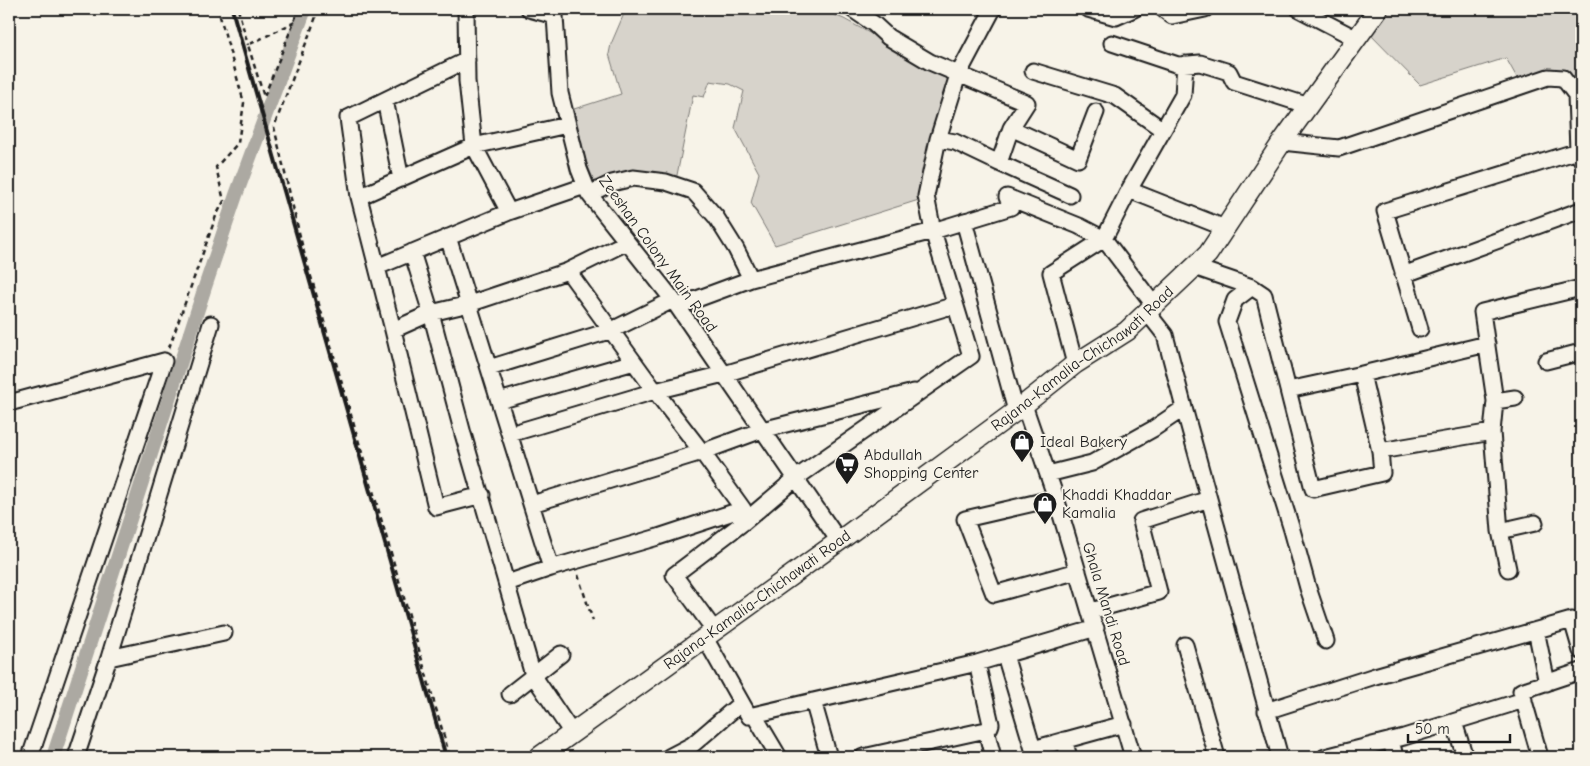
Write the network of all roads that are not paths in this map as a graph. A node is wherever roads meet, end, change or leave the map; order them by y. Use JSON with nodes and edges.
{"nodes":[{"id":1,"x":466,"y":9,"type":"edge"},
{"id":2,"x":529,"y":9,"type":"edge"},
{"id":3,"x":852,"y":9,"type":"edge"},
{"id":4,"x":993,"y":9,"type":"edge"},
{"id":5,"x":1092,"y":9,"type":"edge"},
{"id":6,"x":1134,"y":9,"type":"edge"},
{"id":7,"x":1163,"y":9,"type":"edge"},
{"id":8,"x":1205,"y":9,"type":"edge"},
{"id":9,"x":1299,"y":9,"type":"edge"},
{"id":10,"x":1378,"y":9,"type":"edge"},
{"id":11,"x":555,"y":12,"type":"edge"},
{"id":12,"x":1356,"y":39,"type":"junction"},
{"id":13,"x":1112,"y":42,"type":"dead end"},
{"id":14,"x":467,"y":60,"type":"junction"},
{"id":15,"x":1185,"y":64,"type":"junction"},
{"id":16,"x":1033,"y":71,"type":"dead end"},
{"id":17,"x":958,"y":75,"type":"junction"},
{"id":18,"x":1578,"y":94,"type":"edge"},
{"id":19,"x":385,"y":100,"type":"junction"},
{"id":20,"x":1309,"y":106,"type":"junction"},
{"id":21,"x":1096,"y":112,"type":"dead end"},
{"id":22,"x":567,"y":125,"type":"junction"},
{"id":23,"x":1011,"y":128,"type":"junction"},
{"id":24,"x":1163,"y":130,"type":"junction"},
{"id":25,"x":938,"y":138,"type":"junction"},
{"id":26,"x":1282,"y":142,"type":"junction"},
{"id":27,"x":474,"y":146,"type":"junction"},
{"id":28,"x":1580,"y":155,"type":"edge"},
{"id":29,"x":999,"y":163,"type":"junction"},
{"id":30,"x":402,"y":179,"type":"junction"},
{"id":31,"x":587,"y":190,"type":"junction"},
{"id":32,"x":1129,"y":190,"type":"junction"},
{"id":33,"x":1070,"y":195,"type":"dead end"},
{"id":34,"x":359,"y":197,"type":"junction"},
{"id":35,"x":1581,"y":210,"type":"edge"},
{"id":36,"x":509,"y":212,"type":"junction"},
{"id":37,"x":964,"y":221,"type":"junction"},
{"id":38,"x":1225,"y":228,"type":"junction"},
{"id":39,"x":933,"y":231,"type":"junction"},
{"id":40,"x":448,"y":237,"type":"junction"},
{"id":41,"x":1104,"y":239,"type":"junction"},
{"id":42,"x":627,"y":242,"type":"junction"},
{"id":43,"x":412,"y":252,"type":"junction"},
{"id":44,"x":377,"y":267,"type":"junction"},
{"id":45,"x":1194,"y":267,"type":"junction"},
{"id":46,"x":568,"y":272,"type":"junction"},
{"id":47,"x":1403,"y":275,"type":"junction"},
{"id":48,"x":751,"y":279,"type":"junction"},
{"id":49,"x":1252,"y":287,"type":"junction"},
{"id":50,"x":1581,"y":288,"type":"edge"},
{"id":51,"x":676,"y":303,"type":"junction"},
{"id":52,"x":469,"y":304,"type":"junction"},
{"id":53,"x":955,"y":304,"type":"junction"},
{"id":54,"x":1151,"y":309,"type":"junction"},
{"id":55,"x":431,"y":314,"type":"junction"},
{"id":56,"x":211,"y":324,"type":"dead end"},
{"id":57,"x":393,"y":330,"type":"junction"},
{"id":58,"x":612,"y":330,"type":"junction"},
{"id":59,"x":1420,"y":330,"type":"dead end"},
{"id":60,"x":1487,"y":344,"type":"junction"},
{"id":61,"x":1581,"y":352,"type":"edge"},
{"id":62,"x":1546,"y":361,"type":"dead end"},
{"id":63,"x":634,"y":362,"type":"junction"},
{"id":64,"x":1075,"y":364,"type":"junction"},
{"id":65,"x":489,"y":368,"type":"junction"},
{"id":66,"x":724,"y":374,"type":"junction"},
{"id":67,"x":1362,"y":374,"type":"junction"},
{"id":68,"x":922,"y":390,"type":"junction"},
{"id":69,"x":1288,"y":390,"type":"junction"},
{"id":70,"x":655,"y":391,"type":"junction"},
{"id":71,"x":1515,"y":398,"type":"dead end"},
{"id":72,"x":500,"y":401,"type":"junction"},
{"id":73,"x":1495,"y":401,"type":"junction"},
{"id":74,"x":9,"y":403,"type":"edge"},
{"id":75,"x":1020,"y":408,"type":"junction"},
{"id":76,"x":1184,"y":408,"type":"junction"},
{"id":77,"x":762,"y":430,"type":"junction"},
{"id":78,"x":1492,"y":432,"type":"junction"},
{"id":79,"x":510,"y":434,"type":"junction"},
{"id":80,"x":1380,"y":451,"type":"junction"},
{"id":81,"x":702,"y":452,"type":"junction"},
{"id":82,"x":1048,"y":474,"type":"junction"},
{"id":83,"x":796,"y":478,"type":"junction"},
{"id":84,"x":482,"y":495,"type":"junction"},
{"id":85,"x":1056,"y":498,"type":"junction"},
{"id":86,"x":1209,"y":499,"type":"junction"},
{"id":87,"x":532,"y":504,"type":"junction"},
{"id":88,"x":746,"y":514,"type":"junction"},
{"id":89,"x":1535,"y":523,"type":"dead end"},
{"id":90,"x":1500,"y":531,"type":"junction"},
{"id":91,"x":840,"y":541,"type":"junction"},
{"id":92,"x":552,"y":568,"type":"junction"},
{"id":93,"x":1508,"y":569,"type":"dead end"},
{"id":94,"x":1078,"y":571,"type":"junction"},
{"id":95,"x":507,"y":582,"type":"junction"},
{"id":96,"x":1091,"y":612,"type":"junction"},
{"id":97,"x":1096,"y":628,"type":"junction"},
{"id":98,"x":1536,"y":630,"type":"junction"},
{"id":99,"x":224,"y":633,"type":"dead end"},
{"id":100,"x":710,"y":634,"type":"junction"},
{"id":101,"x":1326,"y":641,"type":"dead end"},
{"id":102,"x":1185,"y":645,"type":"dead end"},
{"id":103,"x":1581,"y":651,"type":"edge"},
{"id":104,"x":561,"y":654,"type":"dead end"},
{"id":105,"x":1005,"y":655,"type":"junction"},
{"id":106,"x":109,"y":658,"type":"junction"},
{"id":107,"x":977,"y":663,"type":"junction"},
{"id":108,"x":1581,"y":671,"type":"edge"},
{"id":109,"x":533,"y":675,"type":"junction"},
{"id":110,"x":1547,"y":682,"type":"junction"},
{"id":111,"x":510,"y":694,"type":"dead end"},
{"id":112,"x":1524,"y":700,"type":"junction"},
{"id":113,"x":813,"y":701,"type":"junction"},
{"id":114,"x":742,"y":703,"type":"junction"},
{"id":115,"x":1266,"y":711,"type":"junction"},
{"id":116,"x":754,"y":715,"type":"junction"},
{"id":117,"x":1454,"y":722,"type":"junction"},
{"id":118,"x":1124,"y":724,"type":"junction"},
{"id":119,"x":986,"y":730,"type":"junction"},
{"id":120,"x":572,"y":732,"type":"junction"},
{"id":121,"x":1064,"y":740,"type":"junction"},
{"id":122,"x":1391,"y":740,"type":"junction"},
{"id":123,"x":888,"y":755,"type":"edge"},
{"id":124,"x":30,"y":757,"type":"edge"},
{"id":125,"x":76,"y":757,"type":"edge"},
{"id":126,"x":539,"y":757,"type":"edge"},
{"id":127,"x":669,"y":757,"type":"edge"},
{"id":128,"x":779,"y":757,"type":"edge"},
{"id":129,"x":829,"y":757,"type":"edge"},
{"id":130,"x":863,"y":757,"type":"edge"},
{"id":131,"x":993,"y":757,"type":"edge"},
{"id":132,"x":1069,"y":757,"type":"edge"},
{"id":133,"x":1133,"y":757,"type":"edge"},
{"id":134,"x":1217,"y":757,"type":"edge"},
{"id":135,"x":1278,"y":757,"type":"edge"},
{"id":136,"x":1325,"y":757,"type":"edge"},
{"id":137,"x":1395,"y":757,"type":"edge"},
{"id":138,"x":1465,"y":757,"type":"edge"},
{"id":139,"x":1540,"y":757,"type":"edge"}],
"edges":[{"from":1,"to":14,"type":"street"},
{"from":2,"to":11,"type":"street"},
{"from":3,"to":17,"type":"street"},
{"from":4,"to":17,"type":"street"},
{"from":5,"to":6,"type":"street"},
{"from":7,"to":8,"type":"street"},
{"from":9,"to":12,"type":"street"},
{"from":10,"to":12,"type":"main road","name":"Rajana-Kamalia-Chichawati Road"},
{"from":11,"to":22,"type":"street","name":"Zeeshan Colony Main Road"},
{"from":12,"to":20,"type":"main road","name":"Rajana-Kamalia-Chichawati Road"},
{"from":13,"to":15,"type":"street"},
{"from":14,"to":19,"type":"street"},
{"from":14,"to":27,"type":"street"},
{"from":15,"to":20,"type":"street"},
{"from":15,"to":24,"type":"street"},
{"from":16,"to":24,"type":"street"},
{"from":17,"to":23,"type":"street"},
{"from":17,"to":25,"type":"street"},
{"from":18,"to":26,"type":"street"},
{"from":18,"to":28,"type":"street"},
{"from":19,"to":30,"type":"street"},
{"from":19,"to":34,"type":"street"},
{"from":20,"to":26,"type":"main road","name":"Rajana-Kamalia-Chichawati Road"},
{"from":21,"to":23,"type":"street"},
{"from":22,"to":27,"type":"street"},
{"from":22,"to":31,"type":"street","name":"Zeeshan Colony Main Road"},
{"from":23,"to":29,"type":"street"},
{"from":24,"to":32,"type":"street"},
{"from":25,"to":29,"type":"street"},
{"from":25,"to":39,"type":"street"},
{"from":26,"to":38,"type":"main road","name":"Rajana-Kamalia-Chichawati Road"},
{"from":27,"to":30,"type":"street"},
{"from":27,"to":36,"type":"street"},
{"from":28,"to":47,"type":"street"},
{"from":29,"to":33,"type":"street"},
{"from":30,"to":34,"type":"street"},
{"from":31,"to":36,"type":"street"},
{"from":31,"to":42,"type":"street","name":"Zeeshan Colony Main Road"},
{"from":31,"to":48,"type":"street"},
{"from":32,"to":38,"type":"street"},
{"from":32,"to":41,"type":"street"},
{"from":34,"to":44,"type":"street"},
{"from":35,"to":47,"type":"street"},
{"from":36,"to":40,"type":"street"},
{"from":37,"to":39,"type":"street"},
{"from":37,"to":41,"type":"street"},
{"from":37,"to":75,"type":"street","name":"Ghala Mandi Road"},
{"from":38,"to":45,"type":"main road","name":"Rajana-Kamalia-Chichawati Road"},
{"from":39,"to":48,"type":"street"},
{"from":39,"to":53,"type":"street"},
{"from":40,"to":43,"type":"street"},
{"from":40,"to":52,"type":"street"},
{"from":41,"to":54,"type":"street"},
{"from":41,"to":64,"type":"street"},
{"from":42,"to":46,"type":"street"},
{"from":42,"to":51,"type":"street","name":"Zeeshan Colony Main Road"},
{"from":43,"to":44,"type":"street"},
{"from":43,"to":55,"type":"street"},
{"from":44,"to":57,"type":"street"},
{"from":45,"to":49,"type":"street"},
{"from":45,"to":54,"type":"main road","name":"Rajana-Kamalia-Chichawati Road"},
{"from":46,"to":52,"type":"street"},
{"from":46,"to":58,"type":"street"},
{"from":47,"to":59,"type":"street"},
{"from":48,"to":51,"type":"street"},
{"from":49,"to":69,"type":"street"},
{"from":49,"to":101,"type":"street"},
{"from":50,"to":60,"type":"street"},
{"from":51,"to":58,"type":"street"},
{"from":51,"to":66,"type":"street","name":"Zeeshan Colony Main Road"},
{"from":52,"to":55,"type":"street"},
{"from":52,"to":65,"type":"street"},
{"from":53,"to":66,"type":"street"},
{"from":53,"to":68,"type":"street"},
{"from":54,"to":64,"type":"main road","name":"Rajana-Kamalia-Chichawati Road"},
{"from":54,"to":76,"type":"street"},
{"from":55,"to":57,"type":"street"},
{"from":55,"to":84,"type":"street"},
{"from":56,"to":106,"type":"street"},
{"from":57,"to":84,"type":"street"},
{"from":58,"to":63,"type":"street"},
{"from":58,"to":65,"type":"street"},
{"from":60,"to":67,"type":"street"},
{"from":60,"to":73,"type":"street"},
{"from":61,"to":62,"type":"street"},
{"from":63,"to":70,"type":"street"},
{"from":63,"to":72,"type":"street"},
{"from":64,"to":75,"type":"main road","name":"Rajana-Kamalia-Chichawati Road"},
{"from":65,"to":72,"type":"street"},
{"from":66,"to":70,"type":"street"},
{"from":66,"to":77,"type":"street","name":"Zeeshan Colony Main Road"},
{"from":67,"to":69,"type":"street"},
{"from":67,"to":80,"type":"street"},
{"from":68,"to":77,"type":"street"},
{"from":68,"to":83,"type":"street"},
{"from":69,"to":80,"type":"street"},
{"from":70,"to":79,"type":"street"},
{"from":70,"to":81,"type":"street"},
{"from":71,"to":73,"type":"street"},
{"from":72,"to":79,"type":"street"},
{"from":73,"to":78,"type":"street"},
{"from":74,"to":124,"type":"street"},
{"from":75,"to":82,"type":"street","name":"Ghala Mandi Road"},
{"from":75,"to":91,"type":"main road","name":"Rajana-Kamalia-Chichawati Road"},
{"from":76,"to":82,"type":"street"},
{"from":76,"to":86,"type":"street"},
{"from":77,"to":81,"type":"street"},
{"from":77,"to":83,"type":"street","name":"Zeeshan Colony Main Road"},
{"from":78,"to":80,"type":"street"},
{"from":78,"to":90,"type":"street"},
{"from":79,"to":87,"type":"street"},
{"from":81,"to":87,"type":"street"},
{"from":81,"to":88,"type":"street"},
{"from":82,"to":85,"type":"street","name":"Ghala Mandi Road"},
{"from":83,"to":88,"type":"street"},
{"from":83,"to":91,"type":"street","name":"Zeeshan Colony Main Road"},
{"from":84,"to":95,"type":"street"},
{"from":85,"to":94,"type":"street","name":"Ghala Mandi Road"},
{"from":85,"to":94,"type":"street"},
{"from":86,"to":96,"type":"street"},
{"from":86,"to":115,"type":"street"},
{"from":87,"to":92,"type":"street"},
{"from":88,"to":92,"type":"street"},
{"from":88,"to":100,"type":"street"},
{"from":89,"to":90,"type":"street"},
{"from":90,"to":93,"type":"street"},
{"from":91,"to":100,"type":"main road","name":"Rajana-Kamalia-Chichawati Road"},
{"from":92,"to":95,"type":"street"},
{"from":94,"to":96,"type":"street","name":"Ghala Mandi Road"},
{"from":95,"to":109,"type":"street"},
{"from":96,"to":97,"type":"street","name":"Ghala Mandi Road"},
{"from":97,"to":105,"type":"street"},
{"from":97,"to":118,"type":"street","name":"Ghala Mandi Road"},
{"from":98,"to":103,"type":"street"},
{"from":98,"to":110,"type":"street"},
{"from":98,"to":115,"type":"street"},
{"from":99,"to":106,"type":"street"},
{"from":100,"to":114,"type":"street"},
{"from":100,"to":120,"type":"main road","name":"Rajana-Kamalia-Chichawati Road"},
{"from":102,"to":134,"type":"street"},
{"from":104,"to":109,"type":"street"},
{"from":105,"to":107,"type":"street"},
{"from":105,"to":121,"type":"street"},
{"from":106,"to":125,"type":"street"},
{"from":107,"to":113,"type":"street"},
{"from":107,"to":119,"type":"street"},
{"from":108,"to":110,"type":"street"},
{"from":109,"to":111,"type":"street"},
{"from":109,"to":120,"type":"street"},
{"from":110,"to":112,"type":"street"},
{"from":112,"to":117,"type":"street"},
{"from":112,"to":139,"type":"street"},
{"from":113,"to":116,"type":"street"},
{"from":113,"to":129,"type":"street"},
{"from":114,"to":116,"type":"street"},
{"from":114,"to":127,"type":"street"},
{"from":115,"to":135,"type":"street"},
{"from":116,"to":128,"type":"street"},
{"from":117,"to":122,"type":"street"},
{"from":117,"to":138,"type":"street"},
{"from":118,"to":121,"type":"street"},
{"from":118,"to":133,"type":"street","name":"Ghala Mandi Road"},
{"from":119,"to":123,"type":"street"},
{"from":119,"to":131,"type":"street"},
{"from":120,"to":126,"type":"main road","name":"Rajana-Kamalia-Chichawati Road"},
{"from":121,"to":132,"type":"street"},
{"from":122,"to":136,"type":"street"},
{"from":122,"to":137,"type":"street"},
{"from":123,"to":130,"type":"street"}]}
